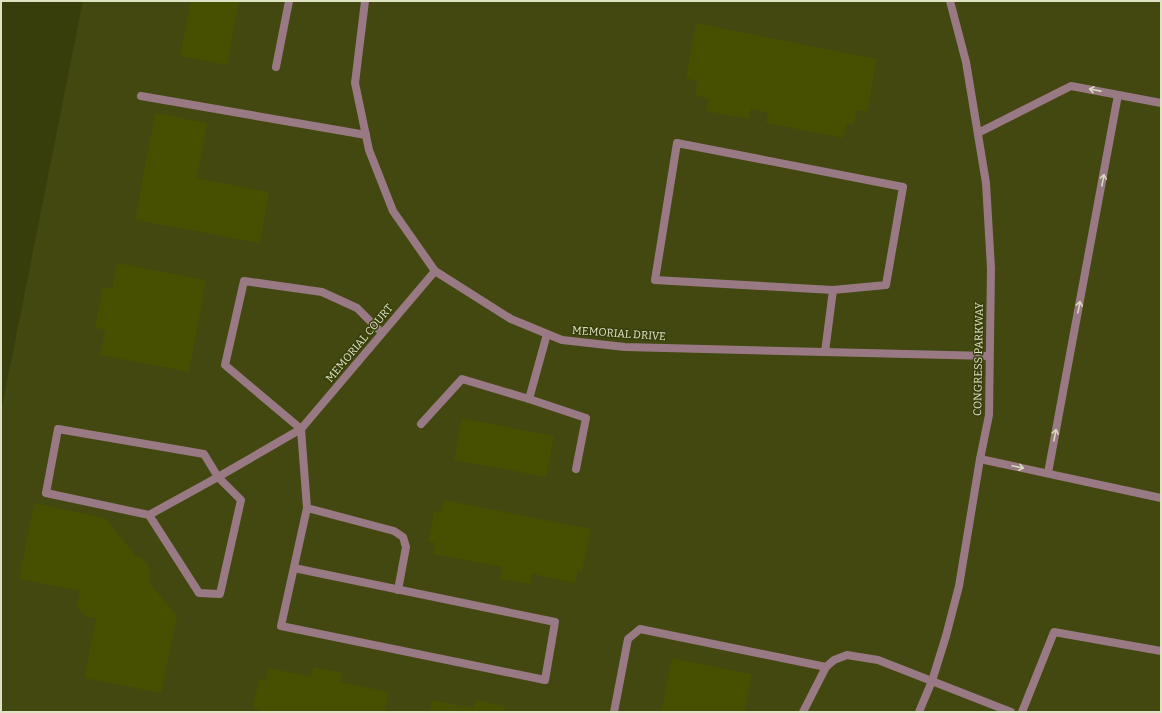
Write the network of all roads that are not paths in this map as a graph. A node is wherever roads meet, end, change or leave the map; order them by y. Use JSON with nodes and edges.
{"nodes":[{"id":1,"x":289,"y":1,"type":"edge"},
{"id":2,"x":365,"y":1,"type":"edge"},
{"id":3,"x":950,"y":1,"type":"edge"},
{"id":4,"x":276,"y":67,"type":"dead end"},
{"id":5,"x":1118,"y":95,"type":"junction"},
{"id":6,"x":141,"y":96,"type":"dead end"},
{"id":7,"x":1161,"y":103,"type":"edge"},
{"id":8,"x":978,"y":133,"type":"junction"},
{"id":9,"x":366,"y":135,"type":"junction"},
{"id":10,"x":435,"y":271,"type":"junction"},
{"id":11,"x":833,"y":290,"type":"junction"},
{"id":12,"x":382,"y":333,"type":"junction"},
{"id":13,"x":547,"y":334,"type":"junction"},
{"id":14,"x":825,"y":352,"type":"junction"},
{"id":15,"x":989,"y":356,"type":"junction"},
{"id":16,"x":529,"y":399,"type":"junction"},
{"id":17,"x":421,"y":424,"type":"dead end"},
{"id":18,"x":301,"y":429,"type":"junction"},
{"id":19,"x":980,"y":459,"type":"junction"},
{"id":20,"x":576,"y":469,"type":"dead end"},
{"id":21,"x":1048,"y":473,"type":"junction"},
{"id":22,"x":218,"y":477,"type":"junction"},
{"id":23,"x":1161,"y":498,"type":"edge"},
{"id":24,"x":307,"y":508,"type":"junction"},
{"id":25,"x":149,"y":515,"type":"junction"},
{"id":26,"x":294,"y":568,"type":"junction"},
{"id":27,"x":398,"y":590,"type":"junction"},
{"id":28,"x":1161,"y":651,"type":"edge"},
{"id":29,"x":826,"y":667,"type":"junction"},
{"id":30,"x":932,"y":681,"type":"junction"},
{"id":31,"x":614,"y":712,"type":"edge"},
{"id":32,"x":803,"y":712,"type":"edge"},
{"id":33,"x":919,"y":712,"type":"edge"},
{"id":34,"x":1011,"y":712,"type":"edge"},
{"id":35,"x":1022,"y":712,"type":"edge"}],
"edges":[{"from":1,"to":4,"type":"street"},
{"from":2,"to":9,"type":"street","name":"MEMORIAL DRIVE"},
{"from":3,"to":8,"type":"street","name":"CONGRESS PARKWAY"},
{"from":5,"to":7,"type":"street"},
{"from":5,"to":8,"type":"street","one_way":true},
{"from":21,"to":5,"type":"street","one_way":true},
{"from":6,"to":9,"type":"street"},
{"from":8,"to":15,"type":"street","name":"CONGRESS PARKWAY"},
{"from":9,"to":10,"type":"street","name":"MEMORIAL DRIVE"},
{"from":10,"to":12,"type":"street","name":"MEMORIAL COURT"},
{"from":10,"to":13,"type":"street","name":"MEMORIAL DRIVE"},
{"from":11,"to":11,"type":"street"},
{"from":11,"to":14,"type":"street"},
{"from":12,"to":18,"type":"street","name":"MEMORIAL COURT"},
{"from":12,"to":18,"type":"street"},
{"from":13,"to":14,"type":"street","name":"MEMORIAL DRIVE"},
{"from":13,"to":16,"type":"street"},
{"from":14,"to":15,"type":"street","name":"MEMORIAL DRIVE"},
{"from":15,"to":19,"type":"street","name":"CONGRESS PARKWAY"},
{"from":16,"to":17,"type":"street"},
{"from":16,"to":20,"type":"street"},
{"from":18,"to":22,"type":"street","name":"MEMORIAL COURT"},
{"from":18,"to":24,"type":"street"},
{"from":19,"to":21,"type":"street","one_way":true},
{"from":19,"to":30,"type":"street","name":"CONGRESS PARKWAY"},
{"from":21,"to":23,"type":"street"},
{"from":22,"to":25,"type":"street","name":"MEMORIAL COURT"},
{"from":22,"to":25,"type":"street"},
{"from":22,"to":25,"type":"street"},
{"from":24,"to":26,"type":"street"},
{"from":24,"to":27,"type":"street"},
{"from":26,"to":27,"type":"street"},
{"from":26,"to":27,"type":"street"},
{"from":28,"to":35,"type":"street"},
{"from":29,"to":30,"type":"street"},
{"from":29,"to":31,"type":"street"},
{"from":29,"to":32,"type":"street"},
{"from":30,"to":33,"type":"street","name":"CONGRESS PARKWAY"},
{"from":30,"to":34,"type":"street"}]}
